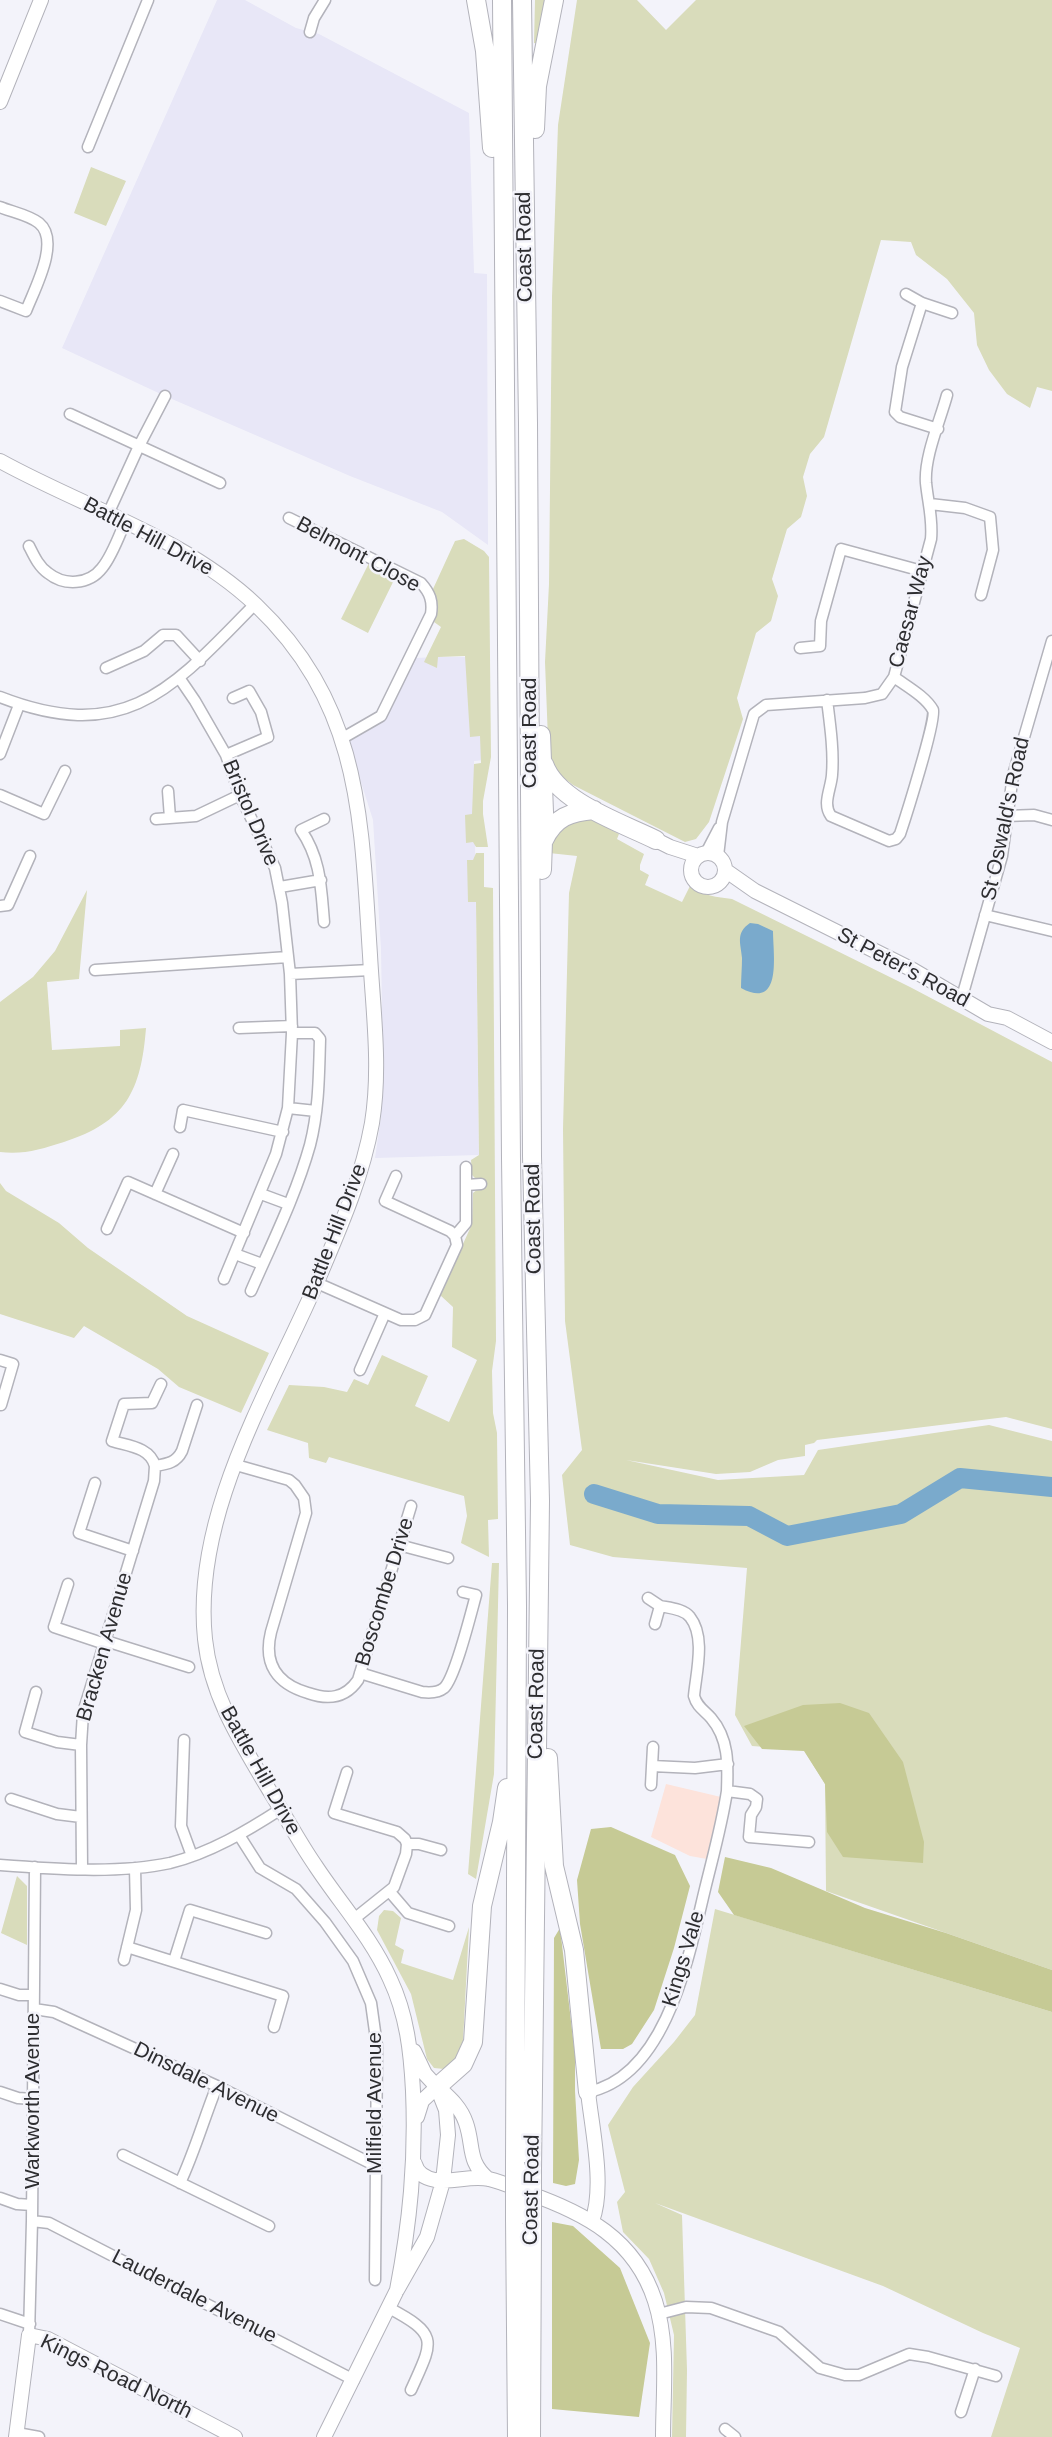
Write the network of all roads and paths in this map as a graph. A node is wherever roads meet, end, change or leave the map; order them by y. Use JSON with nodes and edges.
{"nodes":[{"id":1,"x":41,"y":0,"type":"edge"},
{"id":2,"x":148,"y":0,"type":"edge"},
{"id":3,"x":325,"y":0,"type":"edge"},
{"id":4,"x":476,"y":0,"type":"edge"},
{"id":5,"x":502,"y":0,"type":"edge"},
{"id":6,"x":522,"y":0,"type":"edge"},
{"id":7,"x":554,"y":0,"type":"edge"},
{"id":8,"x":310,"y":32,"type":"dead end"},
{"id":9,"x":0,"y":102,"type":"edge"},
{"id":10,"x":88,"y":147,"type":"dead end"},
{"id":11,"x":0,"y":207,"type":"edge"},
{"id":12,"x":526,"y":291,"type":"junction"},
{"id":13,"x":906,"y":294,"type":"dead end"},
{"id":14,"x":0,"y":301,"type":"edge"},
{"id":15,"x":504,"y":302,"type":"junction"},
{"id":16,"x":922,"y":303,"type":"junction"},
{"id":17,"x":952,"y":313,"type":"dead end"},
{"id":18,"x":947,"y":395,"type":"dead end"},
{"id":19,"x":165,"y":396,"type":"dead end"},
{"id":20,"x":70,"y":414,"type":"dead end"},
{"id":21,"x":528,"y":423,"type":"junction"},
{"id":22,"x":938,"y":429,"type":"junction"},
{"id":23,"x":139,"y":446,"type":"junction"},
{"id":24,"x":0,"y":461,"type":"edge"},
{"id":25,"x":220,"y":483,"type":"dead end"},
{"id":26,"x":930,"y":504,"type":"junction"},
{"id":27,"x":108,"y":514,"type":"junction"},
{"id":28,"x":289,"y":518,"type":"dead end"},
{"id":29,"x":125,"y":522,"type":"junction"},
{"id":30,"x":29,"y":546,"type":"dead end"},
{"id":31,"x":922,"y":571,"type":"junction"},
{"id":32,"x":981,"y":595,"type":"dead end"},
{"id":33,"x":255,"y":604,"type":"junction"},
{"id":34,"x":1052,"y":641,"type":"edge"},
{"id":35,"x":800,"y":648,"type":"dead end"},
{"id":36,"x":200,"y":661,"type":"junction"},
{"id":37,"x":106,"y":668,"type":"dead end"},
{"id":38,"x":894,"y":677,"type":"junction"},
{"id":39,"x":180,"y":679,"type":"junction"},
{"id":40,"x":0,"y":697,"type":"edge"},
{"id":41,"x":233,"y":698,"type":"dead end"},
{"id":42,"x":828,"y":700,"type":"junction"},
{"id":43,"x":20,"y":705,"type":"junction"},
{"id":44,"x":341,"y":739,"type":"junction"},
{"id":45,"x":0,"y":754,"type":"edge"},
{"id":46,"x":225,"y":755,"type":"junction"},
{"id":47,"x":543,"y":760,"type":"junction"},
{"id":48,"x":65,"y":771,"type":"dead end"},
{"id":49,"x":168,"y":791,"type":"dead end"},
{"id":50,"x":0,"y":795,"type":"edge"},
{"id":51,"x":240,"y":795,"type":"junction"},
{"id":52,"x":594,"y":810,"type":"junction"},
{"id":53,"x":1006,"y":816,"type":"junction"},
{"id":54,"x":170,"y":818,"type":"junction"},
{"id":55,"x":156,"y":819,"type":"dead end"},
{"id":56,"x":324,"y":819,"type":"dead end"},
{"id":57,"x":1052,"y":820,"type":"edge"},
{"id":58,"x":543,"y":840,"type":"junction"},
{"id":59,"x":663,"y":844,"type":"joint"},
{"id":60,"x":30,"y":856,"type":"dead end"},
{"id":61,"x":703,"y":858,"type":"junction"},
{"id":62,"x":723,"y":876,"type":"junction"},
{"id":63,"x":321,"y":880,"type":"junction"},
{"id":64,"x":280,"y":887,"type":"junction"},
{"id":65,"x":0,"y":906,"type":"edge"},
{"id":66,"x":985,"y":915,"type":"junction"},
{"id":67,"x":324,"y":922,"type":"dead end"},
{"id":68,"x":1052,"y":931,"type":"edge"},
{"id":69,"x":288,"y":957,"type":"junction"},
{"id":70,"x":95,"y":970,"type":"dead end"},
{"id":71,"x":371,"y":970,"type":"junction"},
{"id":72,"x":290,"y":974,"type":"junction"},
{"id":73,"x":962,"y":997,"type":"junction"},
{"id":74,"x":239,"y":1028,"type":"dead end"},
{"id":75,"x":292,"y":1030,"type":"junction"},
{"id":76,"x":1052,"y":1042,"type":"edge"},
{"id":77,"x":288,"y":1108,"type":"junction"},
{"id":78,"x":316,"y":1111,"type":"junction"},
{"id":79,"x":180,"y":1126,"type":"dead end"},
{"id":80,"x":283,"y":1132,"type":"junction"},
{"id":81,"x":173,"y":1154,"type":"dead end"},
{"id":82,"x":532,"y":1156,"type":"junction"},
{"id":83,"x":465,"y":1167,"type":"dead end"},
{"id":84,"x":396,"y":1176,"type":"dead end"},
{"id":85,"x":481,"y":1184,"type":"dead end"},
{"id":86,"x":466,"y":1185,"type":"junction"},
{"id":87,"x":155,"y":1194,"type":"junction"},
{"id":88,"x":261,"y":1194,"type":"junction"},
{"id":89,"x":288,"y":1204,"type":"junction"},
{"id":90,"x":107,"y":1230,"type":"dead end"},
{"id":91,"x":244,"y":1233,"type":"junction"},
{"id":92,"x":455,"y":1236,"type":"junction"},
{"id":93,"x":235,"y":1254,"type":"junction"},
{"id":94,"x":262,"y":1264,"type":"junction"},
{"id":95,"x":224,"y":1279,"type":"dead end"},
{"id":96,"x":316,"y":1283,"type":"junction"},
{"id":97,"x":251,"y":1291,"type":"dead end"},
{"id":98,"x":385,"y":1313,"type":"junction"},
{"id":99,"x":0,"y":1360,"type":"edge"},
{"id":100,"x":360,"y":1370,"type":"dead end"},
{"id":101,"x":160,"y":1384,"type":"dead end"},
{"id":102,"x":1,"y":1405,"type":"edge"},
{"id":103,"x":197,"y":1405,"type":"dead end"},
{"id":104,"x":236,"y":1465,"type":"junction"},
{"id":105,"x":155,"y":1466,"type":"junction"},
{"id":106,"x":95,"y":1483,"type":"dead end"},
{"id":107,"x":540,"y":1501,"type":"junction"},
{"id":108,"x":411,"y":1506,"type":"dead end"},
{"id":109,"x":399,"y":1545,"type":"junction"},
{"id":110,"x":133,"y":1551,"type":"junction"},
{"id":111,"x":448,"y":1558,"type":"dead end"},
{"id":112,"x":68,"y":1584,"type":"dead end"},
{"id":113,"x":463,"y":1592,"type":"dead end"},
{"id":114,"x":648,"y":1598,"type":"dead end"},
{"id":115,"x":517,"y":1606,"type":"junction"},
{"id":116,"x":660,"y":1606,"type":"junction"},
{"id":117,"x":655,"y":1624,"type":"dead end"},
{"id":118,"x":105,"y":1642,"type":"junction"},
{"id":119,"x":189,"y":1666,"type":"dead end"},
{"id":120,"x":360,"y":1673,"type":"junction"},
{"id":121,"x":36,"y":1692,"type":"dead end"},
{"id":122,"x":184,"y":1740,"type":"dead end"},
{"id":123,"x":81,"y":1745,"type":"junction"},
{"id":124,"x":653,"y":1747,"type":"dead end"},
{"id":125,"x":728,"y":1764,"type":"junction"},
{"id":126,"x":652,"y":1766,"type":"junction"},
{"id":127,"x":347,"y":1772,"type":"dead end"},
{"id":128,"x":651,"y":1785,"type":"dead end"},
{"id":129,"x":727,"y":1791,"type":"junction"},
{"id":130,"x":11,"y":1799,"type":"dead end"},
{"id":131,"x":281,"y":1809,"type":"junction"},
{"id":132,"x":81,"y":1817,"type":"junction"},
{"id":133,"x":239,"y":1834,"type":"junction"},
{"id":134,"x":810,"y":1842,"type":"dead end"},
{"id":135,"x":407,"y":1844,"type":"junction"},
{"id":136,"x":441,"y":1850,"type":"dead end"},
{"id":137,"x":192,"y":1856,"type":"junction"},
{"id":138,"x":0,"y":1865,"type":"edge"},
{"id":139,"x":35,"y":1868,"type":"junction"},
{"id":140,"x":82,"y":1868,"type":"junction"},
{"id":141,"x":135,"y":1868,"type":"junction"},
{"id":142,"x":390,"y":1892,"type":"junction"},
{"id":143,"x":354,"y":1919,"type":"junction"},
{"id":144,"x":449,"y":1926,"type":"dead end"},
{"id":145,"x":266,"y":1933,"type":"dead end"},
{"id":146,"x":127,"y":1947,"type":"junction"},
{"id":147,"x":124,"y":1960,"type":"dead end"},
{"id":148,"x":174,"y":1961,"type":"junction"},
{"id":149,"x":0,"y":1989,"type":"edge"},
{"id":150,"x":33,"y":1995,"type":"junction"},
{"id":151,"x":34,"y":2008,"type":"junction"},
{"id":152,"x":274,"y":2027,"type":"dead end"},
{"id":153,"x":409,"y":2041,"type":"junction"},
{"id":154,"x":217,"y":2086,"type":"junction"},
{"id":155,"x":437,"y":2087,"type":"junction"},
{"id":156,"x":0,"y":2092,"type":"edge"},
{"id":157,"x":588,"y":2092,"type":"junction"},
{"id":158,"x":33,"y":2099,"type":"junction"},
{"id":159,"x":415,"y":2144,"type":"junction"},
{"id":160,"x":123,"y":2155,"type":"dead end"},
{"id":161,"x":415,"y":2164,"type":"junction"},
{"id":162,"x":524,"y":2165,"type":"junction"},
{"id":163,"x":375,"y":2166,"type":"junction"},
{"id":164,"x":488,"y":2179,"type":"junction"},
{"id":165,"x":444,"y":2181,"type":"junction"},
{"id":166,"x":180,"y":2183,"type":"junction"},
{"id":167,"x":0,"y":2198,"type":"edge"},
{"id":168,"x":33,"y":2205,"type":"junction"},
{"id":169,"x":32,"y":2221,"type":"junction"},
{"id":170,"x":523,"y":2221,"type":"junction"},
{"id":171,"x":592,"y":2221,"type":"junction"},
{"id":172,"x":269,"y":2226,"type":"dead end"},
{"id":173,"x":375,"y":2280,"type":"dead end"},
{"id":174,"x":397,"y":2290,"type":"junction"},
{"id":175,"x":389,"y":2308,"type":"junction"},
{"id":176,"x":0,"y":2314,"type":"edge"},
{"id":177,"x":658,"y":2314,"type":"junction"},
{"id":178,"x":29,"y":2329,"type":"junction"},
{"id":179,"x":975,"y":2369,"type":"junction"},
{"id":180,"x":996,"y":2376,"type":"dead end"},
{"id":181,"x":354,"y":2380,"type":"junction"},
{"id":182,"x":411,"y":2390,"type":"dead end"},
{"id":183,"x":961,"y":2412,"type":"dead end"},
{"id":184,"x":725,"y":2429,"type":"dead end"},
{"id":185,"x":16,"y":2435,"type":"edge"},
{"id":186,"x":39,"y":2437,"type":"edge"},
{"id":187,"x":235,"y":2437,"type":"edge"},
{"id":188,"x":324,"y":2437,"type":"edge"},
{"id":189,"x":517,"y":2437,"type":"edge"},
{"id":190,"x":531,"y":2437,"type":"edge"},
{"id":191,"x":663,"y":2437,"type":"edge"},
{"id":192,"x":735,"y":2437,"type":"edge"}],
"edges":[{"from":1,"to":9,"type":"street"},
{"from":2,"to":10,"type":"street"},
{"from":3,"to":8,"type":"street"},
{"from":4,"to":15,"type":"highway"},
{"from":5,"to":15,"type":"highway","name":"Coast Road"},
{"from":6,"to":12,"type":"highway","name":"Coast Road"},
{"from":7,"to":12,"type":"highway"},
{"from":11,"to":14,"type":"street"},
{"from":12,"to":21,"type":"highway","name":"Coast Road"},
{"from":13,"to":16,"type":"street"},
{"from":15,"to":115,"type":"highway","name":"Coast Road"},
{"from":16,"to":17,"type":"street"},
{"from":16,"to":22,"type":"street"},
{"from":18,"to":22,"type":"street","name":"Caesar Way"},
{"from":19,"to":23,"type":"street"},
{"from":20,"to":23,"type":"street"},
{"from":21,"to":47,"type":"highway"},
{"from":21,"to":82,"type":"highway","name":"Coast Road"},
{"from":22,"to":26,"type":"street","name":"Caesar Way"},
{"from":23,"to":25,"type":"street"},
{"from":23,"to":27,"type":"street"},
{"from":24,"to":27,"type":"street","name":"Battle Hill Drive"},
{"from":26,"to":31,"type":"street","name":"Caesar Way"},
{"from":26,"to":32,"type":"street"},
{"from":27,"to":29,"type":"street","name":"Battle Hill Drive"},
{"from":28,"to":44,"type":"street","name":"Belmont Close"},
{"from":29,"to":30,"type":"street"},
{"from":29,"to":33,"type":"street","name":"Battle Hill Drive"},
{"from":31,"to":35,"type":"street"},
{"from":31,"to":38,"type":"street","name":"Caesar Way"},
{"from":33,"to":36,"type":"street"},
{"from":33,"to":44,"type":"street","name":"Battle Hill Drive"},
{"from":34,"to":53,"type":"street","name":"St Oswald's Road"},
{"from":36,"to":37,"type":"street"},
{"from":36,"to":39,"type":"street"},
{"from":38,"to":42,"type":"street","name":"Caesar Way"},
{"from":38,"to":42,"type":"street"},
{"from":39,"to":43,"type":"street"},
{"from":39,"to":46,"type":"street","name":"Bristol Drive"},
{"from":40,"to":43,"type":"street"},
{"from":41,"to":46,"type":"street"},
{"from":42,"to":61,"type":"street","name":"Caesar Way"},
{"from":43,"to":45,"type":"street"},
{"from":44,"to":71,"type":"street","name":"Battle Hill Drive"},
{"from":46,"to":51,"type":"street","name":"Bristol Drive"},
{"from":47,"to":52,"type":"highway"},
{"from":47,"to":58,"type":"highway"},
{"from":48,"to":50,"type":"street"},
{"from":49,"to":54,"type":"street"},
{"from":51,"to":54,"type":"street"},
{"from":51,"to":64,"type":"street","name":"Bristol Drive"},
{"from":52,"to":58,"type":"highway"},
{"from":52,"to":59,"type":"highway"},
{"from":53,"to":57,"type":"street"},
{"from":53,"to":66,"type":"street","name":"St Oswald's Road"},
{"from":54,"to":55,"type":"street"},
{"from":56,"to":63,"type":"street"},
{"from":58,"to":82,"type":"highway"},
{"from":59,"to":61,"type":"street","name":"St Peter's Road"},
{"from":60,"to":65,"type":"street"},
{"from":61,"to":62,"type":"street","name":"St Peter's Road"},
{"from":61,"to":62,"type":"street","name":"St Peter's Road"},
{"from":62,"to":73,"type":"street","name":"St Peter's Road"},
{"from":63,"to":64,"type":"street"},
{"from":63,"to":67,"type":"street"},
{"from":64,"to":69,"type":"street","name":"Bristol Drive"},
{"from":66,"to":68,"type":"street"},
{"from":66,"to":73,"type":"street","name":"St Oswald's Road"},
{"from":69,"to":70,"type":"street"},
{"from":69,"to":72,"type":"street","name":"Bristol Drive"},
{"from":71,"to":72,"type":"street"},
{"from":71,"to":96,"type":"street","name":"Battle Hill Drive"},
{"from":72,"to":75,"type":"street","name":"Bristol Drive"},
{"from":73,"to":76,"type":"street","name":"St Peter's Road"},
{"from":74,"to":75,"type":"street"},
{"from":75,"to":77,"type":"street","name":"Bristol Drive"},
{"from":75,"to":78,"type":"street"},
{"from":77,"to":78,"type":"street"},
{"from":77,"to":80,"type":"street","name":"Bristol Drive"},
{"from":78,"to":89,"type":"street"},
{"from":79,"to":80,"type":"street"},
{"from":80,"to":88,"type":"street","name":"Bristol Drive"},
{"from":81,"to":87,"type":"street"},
{"from":82,"to":107,"type":"highway","name":"Coast Road"},
{"from":83,"to":86,"type":"street"},
{"from":84,"to":92,"type":"street"},
{"from":85,"to":86,"type":"street"},
{"from":86,"to":92,"type":"street"},
{"from":87,"to":90,"type":"street"},
{"from":87,"to":91,"type":"street"},
{"from":88,"to":89,"type":"street"},
{"from":88,"to":91,"type":"street","name":"Bristol Drive"},
{"from":89,"to":94,"type":"street"},
{"from":91,"to":93,"type":"street","name":"Bristol Drive"},
{"from":92,"to":98,"type":"street"},
{"from":93,"to":94,"type":"street"},
{"from":93,"to":95,"type":"street","name":"Bristol Drive"},
{"from":94,"to":97,"type":"street"},
{"from":96,"to":98,"type":"street"},
{"from":96,"to":104,"type":"street","name":"Battle Hill Drive"},
{"from":98,"to":100,"type":"street"},
{"from":99,"to":102,"type":"street"},
{"from":101,"to":105,"type":"street"},
{"from":103,"to":105,"type":"street"},
{"from":104,"to":120,"type":"street","name":"Boscombe Drive"},
{"from":104,"to":131,"type":"street","name":"Battle Hill Drive"},
{"from":105,"to":110,"type":"street","name":"Bracken Avenue"},
{"from":106,"to":110,"type":"street"},
{"from":107,"to":157,"type":"highway"},
{"from":107,"to":162,"type":"highway","name":"Coast Road"},
{"from":108,"to":109,"type":"street","name":"Boscombe Drive"},
{"from":109,"to":111,"type":"street"},
{"from":109,"to":120,"type":"street","name":"Boscombe Drive"},
{"from":110,"to":118,"type":"street","name":"Bracken Avenue"},
{"from":112,"to":118,"type":"street"},
{"from":113,"to":120,"type":"street"},
{"from":114,"to":116,"type":"street","name":"Kings Vale"},
{"from":115,"to":155,"type":"highway"},
{"from":115,"to":162,"type":"highway","name":"Coast Road"},
{"from":116,"to":117,"type":"street"},
{"from":116,"to":125,"type":"street","name":"Kings Vale"},
{"from":118,"to":119,"type":"street"},
{"from":118,"to":123,"type":"street","name":"Bracken Avenue"},
{"from":121,"to":123,"type":"street"},
{"from":122,"to":137,"type":"street"},
{"from":123,"to":132,"type":"street","name":"Bracken Avenue"},
{"from":124,"to":126,"type":"street"},
{"from":125,"to":126,"type":"street"},
{"from":125,"to":129,"type":"street","name":"Kings Vale"},
{"from":126,"to":128,"type":"street"},
{"from":127,"to":135,"type":"street"},
{"from":129,"to":134,"type":"street"},
{"from":129,"to":157,"type":"street","name":"Kings Vale"},
{"from":130,"to":132,"type":"street"},
{"from":131,"to":133,"type":"street"},
{"from":131,"to":143,"type":"street","name":"Battle Hill Drive"},
{"from":132,"to":140,"type":"street","name":"Bracken Avenue"},
{"from":133,"to":137,"type":"street"},
{"from":133,"to":163,"type":"street","name":"Milfield Avenue"},
{"from":135,"to":136,"type":"street"},
{"from":135,"to":142,"type":"street"},
{"from":137,"to":141,"type":"street"},
{"from":138,"to":139,"type":"street"},
{"from":139,"to":140,"type":"street"},
{"from":139,"to":150,"type":"street","name":"Warkworth Avenue"},
{"from":140,"to":141,"type":"street"},
{"from":141,"to":146,"type":"street"},
{"from":142,"to":143,"type":"street"},
{"from":142,"to":144,"type":"street"},
{"from":143,"to":153,"type":"street","name":"Battle Hill Drive"},
{"from":145,"to":148,"type":"street"},
{"from":146,"to":147,"type":"street"},
{"from":146,"to":148,"type":"street"},
{"from":148,"to":152,"type":"street"},
{"from":149,"to":150,"type":"street"},
{"from":150,"to":151,"type":"street","name":"Warkworth Avenue"},
{"from":151,"to":154,"type":"street","name":"Dinsdale Avenue"},
{"from":151,"to":158,"type":"street","name":"Warkworth Avenue"},
{"from":153,"to":155,"type":"street","name":"Battle Hill Drive"},
{"from":153,"to":159,"type":"street","name":"Battle Hill Drive"},
{"from":154,"to":163,"type":"street","name":"Dinsdale Avenue"},
{"from":154,"to":166,"type":"street"},
{"from":155,"to":159,"type":"street"},
{"from":155,"to":164,"type":"street"},
{"from":155,"to":165,"type":"street","name":"Battle Hill Drive"},
{"from":156,"to":158,"type":"street"},
{"from":157,"to":171,"type":"street"},
{"from":158,"to":168,"type":"street","name":"Warkworth Avenue"},
{"from":159,"to":161,"type":"street","name":"Battle Hill Drive"},
{"from":160,"to":166,"type":"street"},
{"from":161,"to":165,"type":"street"},
{"from":161,"to":174,"type":"street","name":"Battle Hill Drive"},
{"from":162,"to":170,"type":"highway","name":"Coast Road","bridge":true},
{"from":163,"to":173,"type":"street","name":"Milfield Avenue"},
{"from":164,"to":165,"type":"street"},
{"from":164,"to":171,"type":"street"},
{"from":165,"to":174,"type":"street","name":"Battle Hill Drive"},
{"from":166,"to":172,"type":"street"},
{"from":167,"to":168,"type":"street"},
{"from":168,"to":169,"type":"street","name":"Warkworth Avenue"},
{"from":169,"to":178,"type":"street","name":"Warkworth Avenue"},
{"from":169,"to":181,"type":"street","name":"Lauderdale Avenue"},
{"from":170,"to":189,"type":"highway","name":"Coast Road"},
{"from":170,"to":190,"type":"highway","name":"Coast Road"},
{"from":171,"to":177,"type":"street"},
{"from":174,"to":175,"type":"street","name":"Battle Hill Drive"},
{"from":175,"to":181,"type":"street","name":"Battle Hill Drive"},
{"from":175,"to":182,"type":"street"},
{"from":176,"to":178,"type":"street","name":"Kings Road North"},
{"from":177,"to":179,"type":"street"},
{"from":177,"to":191,"type":"street"},
{"from":178,"to":185,"type":"street"},
{"from":178,"to":187,"type":"street","name":"Kings Road North"},
{"from":179,"to":180,"type":"street"},
{"from":179,"to":183,"type":"street"},
{"from":181,"to":188,"type":"street","name":"Battle Hill Drive"},
{"from":184,"to":192,"type":"street"},
{"from":185,"to":186,"type":"street"}]}
